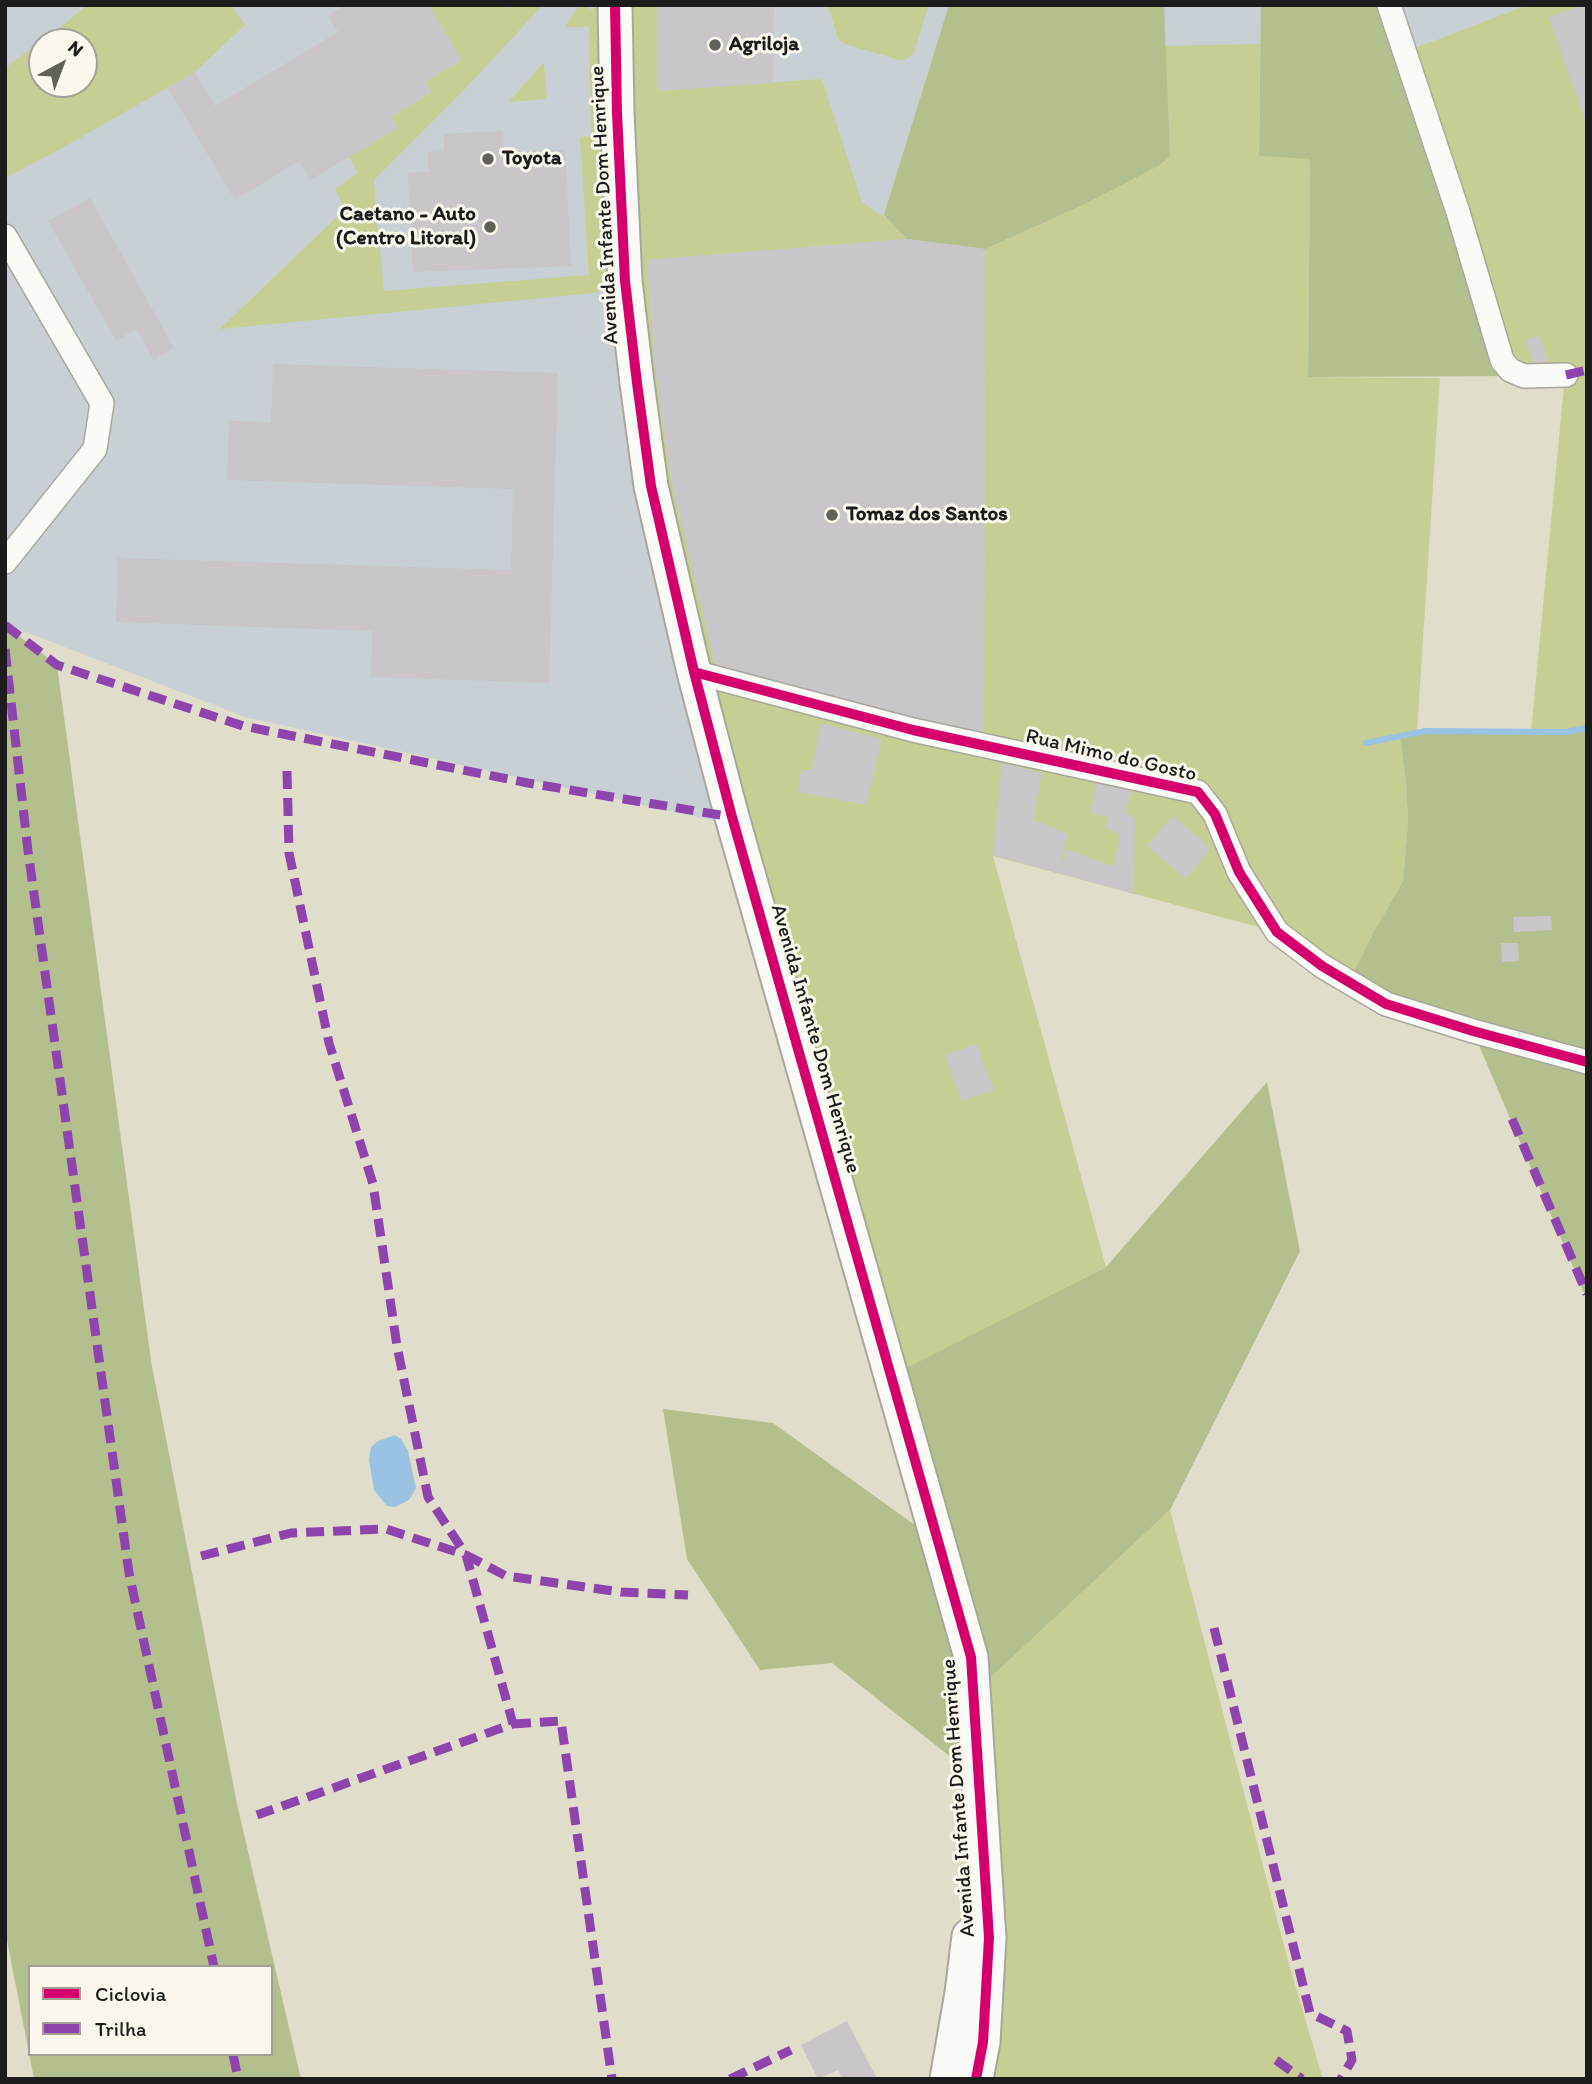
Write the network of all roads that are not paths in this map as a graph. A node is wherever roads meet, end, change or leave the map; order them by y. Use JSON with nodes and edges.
{"nodes":[{"id":1,"x":615,"y":5,"type":"edge"},
{"id":2,"x":1389,"y":5,"type":"edge"},
{"id":3,"x":5,"y":236,"type":"edge"},
{"id":4,"x":1566,"y":375,"type":"dead end"},
{"id":5,"x":5,"y":562,"type":"edge"},
{"id":6,"x":694,"y":672,"type":"junction"},
{"id":7,"x":1587,"y":1062,"type":"edge"},
{"id":8,"x":982,"y":1801,"type":"junction"},
{"id":9,"x":947,"y":2079,"type":"edge"},
{"id":10,"x":976,"y":2079,"type":"edge"}],
"edges":[{"from":1,"to":6,"type":"main road","name":"Avenida Infante Dom Henrique"},
{"from":2,"to":4,"type":"street"},
{"from":3,"to":5,"type":"street"},
{"from":6,"to":7,"type":"street","name":"Rua Mimo do Gosto"},
{"from":6,"to":8,"type":"main road","name":"Avenida Infante Dom Henrique"},
{"from":8,"to":9,"type":"main road","name":"Avenida Infante Dom Henrique"},
{"from":8,"to":10,"type":"main road","name":"Avenida Infante Dom Henrique"}]}
